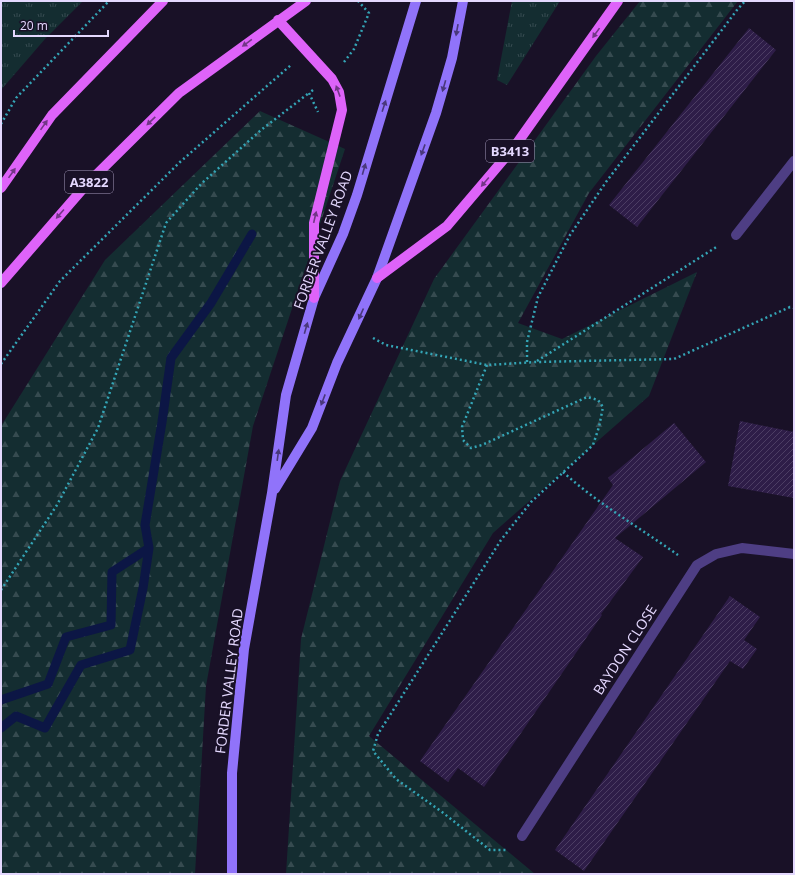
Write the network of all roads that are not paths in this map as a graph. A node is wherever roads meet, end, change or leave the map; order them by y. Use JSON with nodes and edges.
{"nodes":[{"id":1,"x":163,"y":1,"type":"edge"},
{"id":2,"x":306,"y":1,"type":"edge"},
{"id":3,"x":416,"y":1,"type":"edge"},
{"id":4,"x":462,"y":1,"type":"edge"},
{"id":5,"x":618,"y":1,"type":"edge"},
{"id":6,"x":278,"y":20,"type":"junction"},
{"id":7,"x":794,"y":161,"type":"edge"},
{"id":8,"x":1,"y":188,"type":"edge"},
{"id":9,"x":736,"y":235,"type":"road end"},
{"id":10,"x":377,"y":278,"type":"junction"},
{"id":11,"x":2,"y":280,"type":"edge"},
{"id":12,"x":314,"y":298,"type":"junction"},
{"id":13,"x":272,"y":493,"type":"junction"},
{"id":14,"x":794,"y":554,"type":"edge"},
{"id":15,"x":522,"y":836,"type":"road end"},
{"id":16,"x":232,"y":874,"type":"edge"}],
"edges":[{"from":8,"to":1,"type":"main road","one_way":true},
{"from":2,"to":6,"type":"main road","number":"A3822"},
{"from":12,"to":3,"type":"main road","name":"FORDER VALLEY ROAD","one_way":true},
{"from":4,"to":10,"type":"main road","one_way":true},
{"from":5,"to":10,"type":"main road","number":"B3413","one_way":true},
{"from":6,"to":11,"type":"main road","number":"A3822","one_way":true},
{"from":12,"to":6,"type":"main road","one_way":true},
{"from":7,"to":9,"type":"street"},
{"from":10,"to":13,"type":"main road","name":"FORDER VALLEY ROAD","one_way":true},
{"from":13,"to":12,"type":"main road","name":"FORDER VALLEY ROAD","one_way":true},
{"from":13,"to":16,"type":"main road","name":"FORDER VALLEY ROAD"},
{"from":14,"to":15,"type":"street","name":"BAYDON CLOSE"}]}
